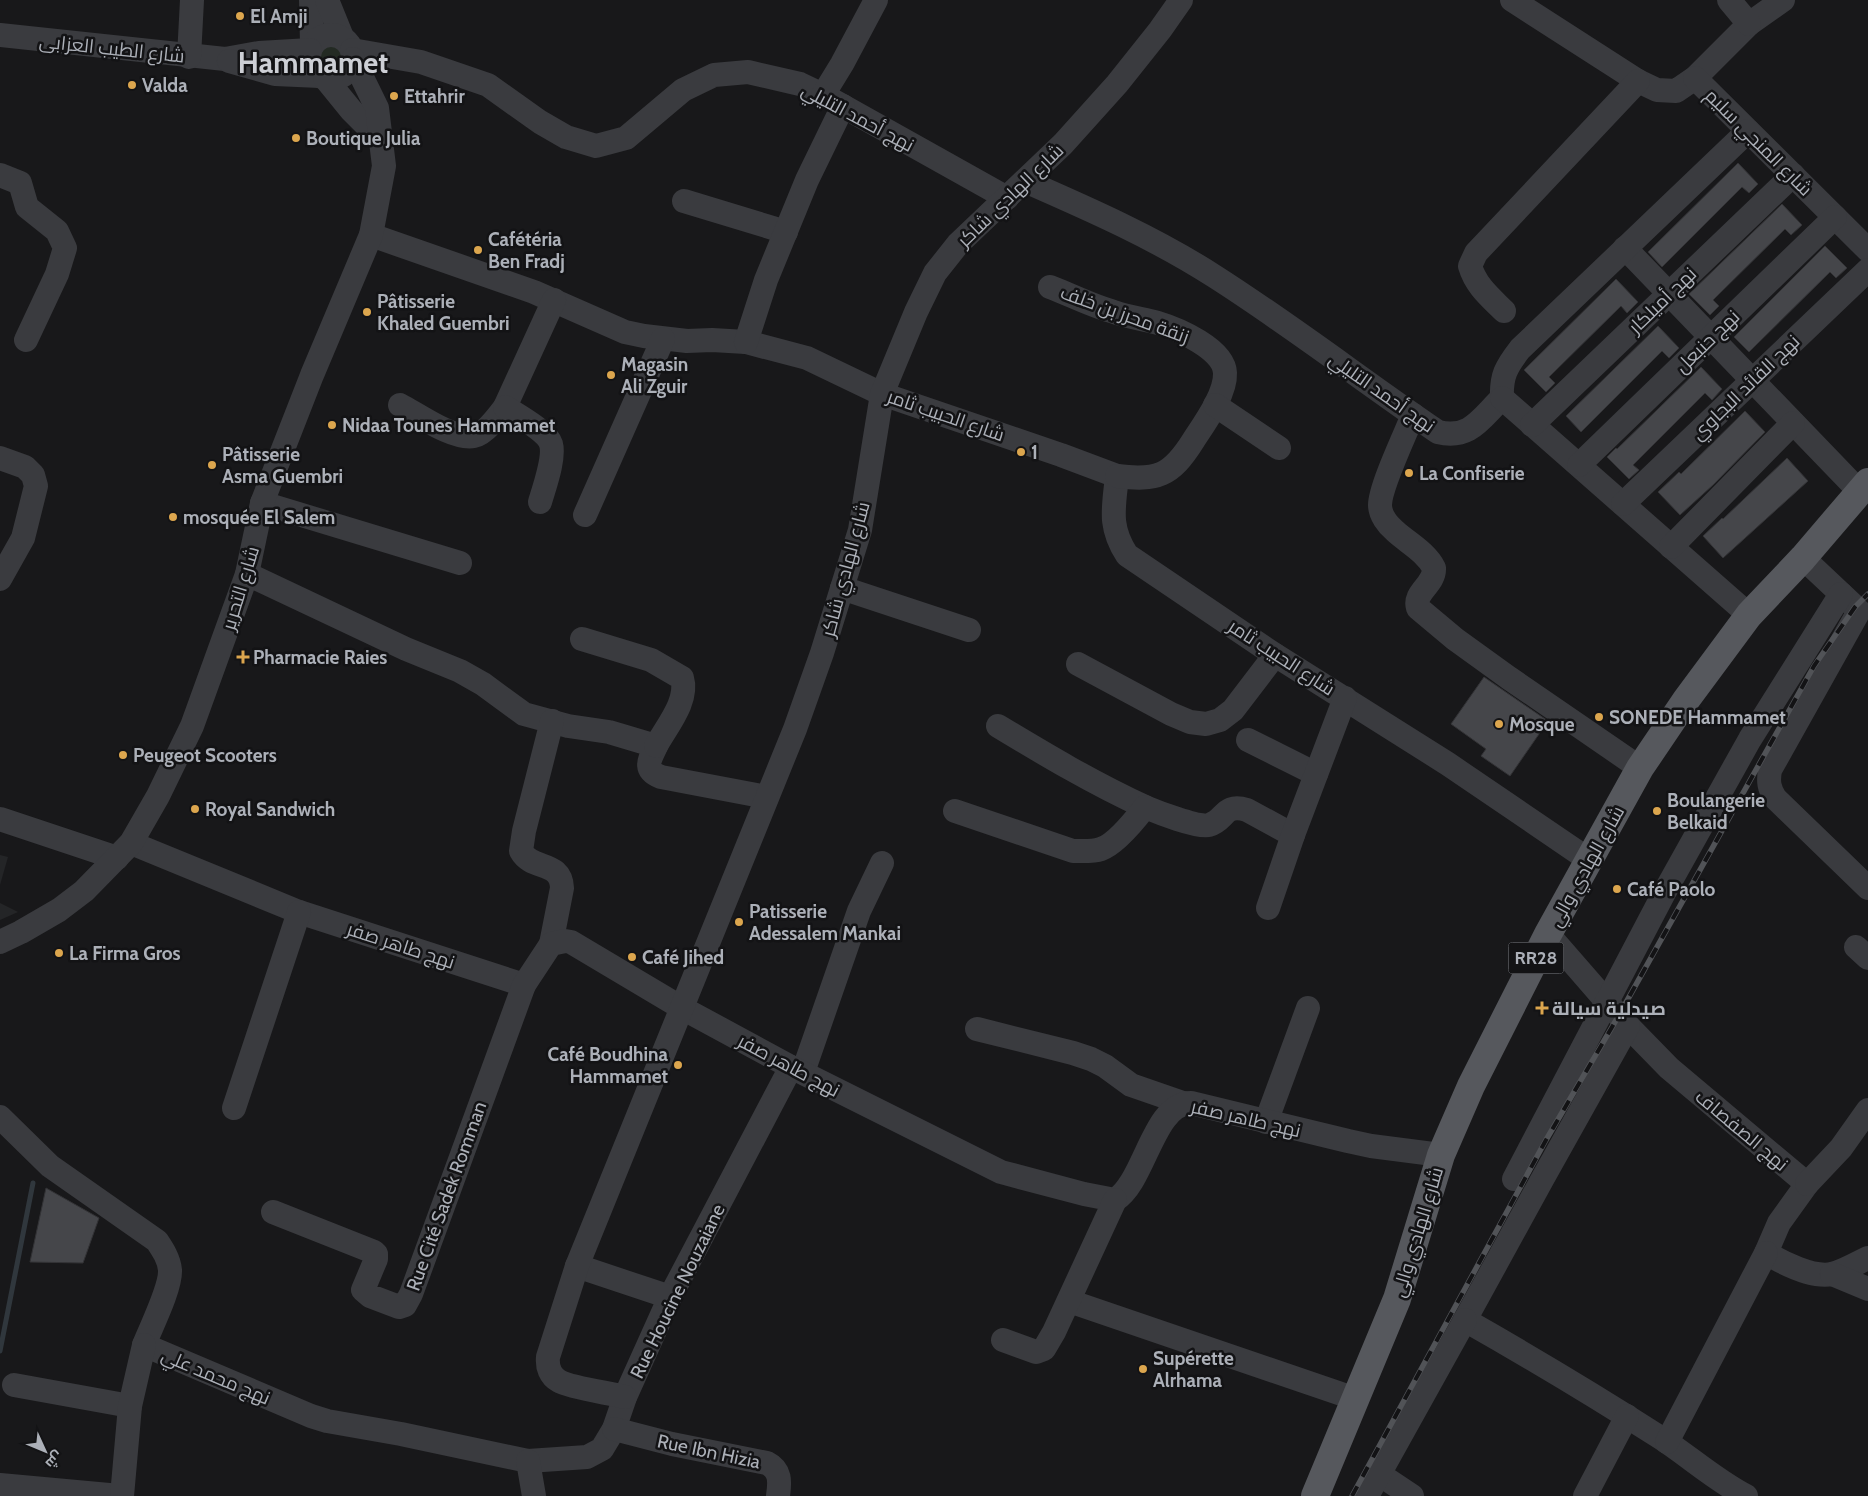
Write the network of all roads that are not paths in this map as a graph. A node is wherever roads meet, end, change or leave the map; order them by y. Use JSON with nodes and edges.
{"nodes":[{"id":1,"x":192,"y":0,"type":"edge"},
{"id":2,"x":310,"y":0,"type":"edge"},
{"id":3,"x":328,"y":0,"type":"edge"},
{"id":4,"x":876,"y":0,"type":"edge"},
{"id":5,"x":1180,"y":0,"type":"edge"},
{"id":6,"x":1512,"y":0,"type":"edge"},
{"id":7,"x":1730,"y":0,"type":"edge"},
{"id":8,"x":1783,"y":0,"type":"edge"},
{"id":9,"x":1749,"y":24,"type":"junction"},
{"id":10,"x":0,"y":35,"type":"edge"},
{"id":11,"x":311,"y":47,"type":"junction"},
{"id":12,"x":349,"y":49,"type":"junction"},
{"id":13,"x":189,"y":56,"type":"junction"},
{"id":14,"x":225,"y":59,"type":"junction"},
{"id":15,"x":322,"y":77,"type":"junction"},
{"id":16,"x":1695,"y":78,"type":"junction"},
{"id":17,"x":1638,"y":81,"type":"junction"},
{"id":18,"x":833,"y":100,"type":"junction"},
{"id":19,"x":1748,"y":130,"type":"junction"},
{"id":20,"x":380,"y":139,"type":"junction"},
{"id":21,"x":1793,"y":175,"type":"junction"},
{"id":22,"x":0,"y":176,"type":"edge"},
{"id":23,"x":1025,"y":181,"type":"junction"},
{"id":24,"x":1007,"y":198,"type":"junction"},
{"id":25,"x":684,"y":201,"type":"dead end"},
{"id":26,"x":1835,"y":217,"type":"junction"},
{"id":27,"x":786,"y":232,"type":"junction"},
{"id":28,"x":371,"y":234,"type":"junction"},
{"id":29,"x":1625,"y":248,"type":"junction"},
{"id":30,"x":1868,"y":250,"type":"edge"},
{"id":31,"x":1868,"y":270,"type":"edge"},
{"id":32,"x":1050,"y":287,"type":"dead end"},
{"id":33,"x":1669,"y":293,"type":"junction"},
{"id":34,"x":554,"y":300,"type":"junction"},
{"id":35,"x":1504,"y":311,"type":"dead end"},
{"id":36,"x":1711,"y":337,"type":"junction"},
{"id":37,"x":663,"y":339,"type":"junction"},
{"id":38,"x":26,"y":340,"type":"dead end"},
{"id":39,"x":746,"y":342,"type":"junction"},
{"id":40,"x":1752,"y":380,"type":"junction"},
{"id":41,"x":882,"y":394,"type":"junction"},
{"id":42,"x":1502,"y":398,"type":"junction"},
{"id":43,"x":400,"y":405,"type":"dead end"},
{"id":44,"x":1214,"y":405,"type":"junction"},
{"id":45,"x":505,"y":407,"type":"junction"},
{"id":46,"x":1413,"y":415,"type":"junction"},
{"id":47,"x":1793,"y":423,"type":"junction"},
{"id":48,"x":1532,"y":424,"type":"junction"},
{"id":49,"x":1279,"y":448,"type":"dead end"},
{"id":50,"x":0,"y":458,"type":"edge"},
{"id":51,"x":1579,"y":466,"type":"junction"},
{"id":52,"x":1117,"y":476,"type":"junction"},
{"id":53,"x":1864,"y":487,"type":"edge"},
{"id":54,"x":540,"y":502,"type":"dead end"},
{"id":55,"x":262,"y":503,"type":"junction"},
{"id":56,"x":1623,"y":504,"type":"junction"},
{"id":57,"x":585,"y":515,"type":"dead end"},
{"id":58,"x":1671,"y":547,"type":"junction"},
{"id":59,"x":1803,"y":558,"type":"junction"},
{"id":60,"x":460,"y":563,"type":"dead end"},
{"id":61,"x":247,"y":574,"type":"junction"},
{"id":62,"x":0,"y":579,"type":"edge"},
{"id":63,"x":842,"y":588,"type":"junction"},
{"id":64,"x":1841,"y":594,"type":"junction"},
{"id":65,"x":1749,"y":615,"type":"junction"},
{"id":66,"x":1864,"y":615,"type":"edge"},
{"id":67,"x":969,"y":630,"type":"dead end"},
{"id":68,"x":582,"y":639,"type":"dead end"},
{"id":69,"x":1275,"y":655,"type":"junction"},
{"id":70,"x":1078,"y":664,"type":"dead end"},
{"id":71,"x":1345,"y":698,"type":"junction"},
{"id":72,"x":552,"y":721,"type":"junction"},
{"id":73,"x":998,"y":726,"type":"dead end"},
{"id":74,"x":1248,"y":740,"type":"dead end"},
{"id":75,"x":656,"y":746,"type":"junction"},
{"id":76,"x":1640,"y":768,"type":"junction"},
{"id":77,"x":1316,"y":774,"type":"junction"},
{"id":78,"x":767,"y":797,"type":"junction"},
{"id":79,"x":1145,"y":807,"type":"junction"},
{"id":80,"x":955,"y":811,"type":"dead end"},
{"id":81,"x":0,"y":819,"type":"edge"},
{"id":82,"x":1293,"y":835,"type":"junction"},
{"id":83,"x":124,"y":850,"type":"junction"},
{"id":84,"x":1588,"y":860,"type":"junction"},
{"id":85,"x":882,"y":863,"type":"dead end"},
{"id":86,"x":1868,"y":888,"type":"edge"},
{"id":87,"x":1268,"y":908,"type":"dead end"},
{"id":88,"x":299,"y":912,"type":"junction"},
{"id":89,"x":1548,"y":934,"type":"junction"},
{"id":90,"x":0,"y":942,"type":"edge"},
{"id":91,"x":551,"y":944,"type":"junction"},
{"id":92,"x":524,"y":985,"type":"junction"},
{"id":93,"x":1608,"y":1002,"type":"junction"},
{"id":94,"x":682,"y":1008,"type":"junction"},
{"id":95,"x":1308,"y":1008,"type":"dead end"},
{"id":96,"x":1628,"y":1026,"type":"junction"},
{"id":97,"x":977,"y":1030,"type":"dead end"},
{"id":98,"x":797,"y":1070,"type":"junction"},
{"id":99,"x":1183,"y":1103,"type":"junction"},
{"id":100,"x":234,"y":1108,"type":"dead end"},
{"id":101,"x":1868,"y":1110,"type":"edge"},
{"id":102,"x":1266,"y":1122,"type":"junction"},
{"id":103,"x":3,"y":1127,"type":"edge"},
{"id":104,"x":1441,"y":1155,"type":"junction"},
{"id":105,"x":1514,"y":1179,"type":"dead end"},
{"id":106,"x":1807,"y":1184,"type":"junction"},
{"id":107,"x":1115,"y":1200,"type":"junction"},
{"id":108,"x":273,"y":1212,"type":"dead end"},
{"id":109,"x":1766,"y":1253,"type":"junction"},
{"id":110,"x":1868,"y":1258,"type":"edge"},
{"id":111,"x":577,"y":1266,"type":"junction"},
{"id":112,"x":1832,"y":1274,"type":"junction"},
{"id":113,"x":1868,"y":1289,"type":"edge"},
{"id":114,"x":670,"y":1297,"type":"junction"},
{"id":115,"x":1069,"y":1301,"type":"junction"},
{"id":116,"x":1465,"y":1320,"type":"junction"},
{"id":117,"x":1003,"y":1340,"type":"dead end"},
{"id":118,"x":144,"y":1345,"type":"junction"},
{"id":119,"x":14,"y":1385,"type":"dead end"},
{"id":120,"x":625,"y":1397,"type":"junction"},
{"id":121,"x":1356,"y":1399,"type":"junction"},
{"id":122,"x":130,"y":1406,"type":"junction"},
{"id":123,"x":1627,"y":1416,"type":"junction"},
{"id":124,"x":614,"y":1429,"type":"junction"},
{"id":125,"x":1667,"y":1442,"type":"junction"},
{"id":126,"x":528,"y":1462,"type":"junction"},
{"id":127,"x":1379,"y":1474,"type":"junction"},
{"id":128,"x":0,"y":1485,"type":"edge"},
{"id":129,"x":121,"y":1496,"type":"edge"},
{"id":130,"x":534,"y":1496,"type":"edge"},
{"id":131,"x":778,"y":1496,"type":"edge"},
{"id":132,"x":1315,"y":1496,"type":"edge"},
{"id":133,"x":1367,"y":1496,"type":"edge"},
{"id":134,"x":1412,"y":1496,"type":"edge"},
{"id":135,"x":1585,"y":1496,"type":"edge"},
{"id":136,"x":1746,"y":1496,"type":"edge"}],
"edges":[{"from":1,"to":13,"type":"street"},
{"from":2,"to":11,"type":"street"},
{"from":3,"to":12,"type":"street","name":"شارع التحرير"},
{"from":4,"to":18,"type":"street"},
{"from":5,"to":23,"type":"street","name":"شارع الهادي شاكر"},
{"from":6,"to":17,"type":"street","name":"شارع المنجي سليم"},
{"from":7,"to":9,"type":"street"},
{"from":8,"to":9,"type":"street"},
{"from":9,"to":16,"type":"street"},
{"from":10,"to":13,"type":"street","name":"شارع الطيب العزابى"},
{"from":11,"to":12,"type":"street"},
{"from":11,"to":14,"type":"street","name":"شارع الطيب العزابى"},
{"from":11,"to":15,"type":"street"},
{"from":12,"to":15,"type":"street"},
{"from":12,"to":18,"type":"street","name":"نهج أحمد التليلي"},
{"from":12,"to":20,"type":"street","name":"شارع التحرير"},
{"from":13,"to":14,"type":"street","name":"شارع الطيب العزابى"},
{"from":14,"to":15,"type":"street","name":"شارع الطيب العزابى"},
{"from":15,"to":20,"type":"street"},
{"from":16,"to":17,"type":"street","name":"شارع المنجي سليم"},
{"from":16,"to":19,"type":"street","name":"شارع المنجي سليم"},
{"from":17,"to":35,"type":"street"},
{"from":18,"to":24,"type":"street","name":"نهج أحمد التليلي"},
{"from":18,"to":27,"type":"street"},
{"from":19,"to":21,"type":"street","name":"شارع المنجي سليم"},
{"from":19,"to":29,"type":"street"},
{"from":20,"to":28,"type":"street","name":"شارع التحرير"},
{"from":21,"to":26,"type":"street","name":"شارع المنجي سليم"},
{"from":21,"to":33,"type":"street","name":"نهج أميلكار"},
{"from":22,"to":38,"type":"street"},
{"from":23,"to":24,"type":"street","name":"شارع الهادي شاكر"},
{"from":23,"to":46,"type":"street","name":"نهج أحمد التليلي"},
{"from":24,"to":41,"type":"street","name":"شارع الهادي شاكر"},
{"from":25,"to":27,"type":"street"},
{"from":26,"to":30,"type":"street","name":"شارع المنجي سليم"},
{"from":26,"to":36,"type":"street","name":"نهج حنبعل"},
{"from":27,"to":39,"type":"street"},
{"from":28,"to":34,"type":"street","name":"شارع الحبيب ثامر"},
{"from":28,"to":55,"type":"street","name":"شارع التحرير"},
{"from":29,"to":33,"type":"street"},
{"from":29,"to":42,"type":"street"},
{"from":31,"to":40,"type":"street","name":"نهج القائد البجاوي"},
{"from":32,"to":44,"type":"street","name":"زنقة محرز بن خلف"},
{"from":33,"to":36,"type":"street"},
{"from":33,"to":48,"type":"street","name":"نهج أميلكار"},
{"from":34,"to":37,"type":"street","name":"شارع الحبيب ثامر"},
{"from":34,"to":45,"type":"street"},
{"from":36,"to":40,"type":"street"},
{"from":36,"to":51,"type":"street","name":"نهج حنبعل"},
{"from":37,"to":39,"type":"street","name":"شارع الحبيب ثامر"},
{"from":37,"to":57,"type":"street"},
{"from":39,"to":41,"type":"street","name":"شارع الحبيب ثامر"},
{"from":40,"to":47,"type":"street"},
{"from":40,"to":56,"type":"street","name":"نهج القائد البجاوي"},
{"from":41,"to":52,"type":"street","name":"شارع الحبيب ثامر"},
{"from":41,"to":63,"type":"street","name":"شارع الهادي شاكر"},
{"from":42,"to":46,"type":"street","name":"نهج أحمد التليلي"},
{"from":42,"to":48,"type":"street"},
{"from":43,"to":45,"type":"street"},
{"from":44,"to":49,"type":"street"},
{"from":44,"to":52,"type":"street","name":"زنقة محرز بن خلف"},
{"from":45,"to":54,"type":"street"},
{"from":46,"to":76,"type":"street"},
{"from":47,"to":53,"type":"street"},
{"from":47,"to":58,"type":"street"},
{"from":48,"to":51,"type":"street"},
{"from":50,"to":62,"type":"street"},
{"from":51,"to":56,"type":"street"},
{"from":52,"to":69,"type":"street","name":"شارع الحبيب ثامر"},
{"from":53,"to":59,"type":"main road","name":"شارع الهادي والي","number":"RR28"},
{"from":55,"to":60,"type":"street"},
{"from":55,"to":61,"type":"street","name":"شارع التحرير"},
{"from":56,"to":58,"type":"street"},
{"from":58,"to":65,"type":"street"},
{"from":59,"to":64,"type":"street"},
{"from":59,"to":65,"type":"main road","name":"شارع الهادي والي","number":"RR28"},
{"from":61,"to":72,"type":"street"},
{"from":61,"to":83,"type":"street","name":"شارع التحرير"},
{"from":63,"to":67,"type":"street"},
{"from":63,"to":78,"type":"street","name":"شارع الهادي شاكر"},
{"from":64,"to":66,"type":"street"},
{"from":64,"to":93,"type":"street"},
{"from":65,"to":76,"type":"main road","name":"شارع الهادي والي","number":"RR28"},
{"from":66,"to":86,"type":"street"},
{"from":68,"to":75,"type":"street"},
{"from":69,"to":70,"type":"street"},
{"from":69,"to":71,"type":"street","name":"شارع الحبيب ثامر"},
{"from":71,"to":77,"type":"street"},
{"from":71,"to":84,"type":"street","name":"شارع الحبيب ثامر"},
{"from":72,"to":75,"type":"street"},
{"from":72,"to":91,"type":"street"},
{"from":73,"to":79,"type":"street"},
{"from":74,"to":77,"type":"street"},
{"from":75,"to":78,"type":"street"},
{"from":76,"to":84,"type":"main road","name":"شارع الهادي والي","number":"RR28"},
{"from":77,"to":82,"type":"street"},
{"from":78,"to":94,"type":"street","name":"شارع الهادي شاكر"},
{"from":79,"to":80,"type":"street"},
{"from":79,"to":82,"type":"street"},
{"from":81,"to":83,"type":"street","name":"نهج طاهر صفر"},
{"from":82,"to":87,"type":"street"},
{"from":83,"to":88,"type":"street","name":"نهج طاهر صفر"},
{"from":83,"to":90,"type":"street","name":"شارع التحرير"},
{"from":84,"to":89,"type":"main road","name":"شارع الهادي والي","number":"RR28"},
{"from":85,"to":98,"type":"street","name":"Rue Houcine Nouzaiane"},
{"from":88,"to":92,"type":"street","name":"نهج طاهر صفر"},
{"from":88,"to":100,"type":"street"},
{"from":89,"to":93,"type":"street","name":"نهج الصفصاف"},
{"from":89,"to":104,"type":"main road","name":"شارع الهادي والي","number":"RR28"},
{"from":91,"to":92,"type":"street"},
{"from":91,"to":94,"type":"street","name":"نهج طاهر صفر"},
{"from":92,"to":108,"type":"street","name":"Rue Cité Sadek Romman"},
{"from":93,"to":96,"type":"street","name":"نهج الصفصاف"},
{"from":93,"to":105,"type":"street"},
{"from":94,"to":98,"type":"street","name":"نهج طاهر صفر"},
{"from":94,"to":111,"type":"street","name":"شارع الهادي شاكر"},
{"from":95,"to":102,"type":"street"},
{"from":96,"to":106,"type":"street","name":"نهج الصفصاف"},
{"from":96,"to":116,"type":"street"},
{"from":97,"to":99,"type":"street"},
{"from":98,"to":107,"type":"street","name":"نهج طاهر صفر"},
{"from":98,"to":114,"type":"street","name":"Rue Houcine Nouzaiane"},
{"from":99,"to":102,"type":"street","name":"نهج طاهر صفر"},
{"from":99,"to":107,"type":"street","name":"نهج طاهر صفر"},
{"from":101,"to":106,"type":"street"},
{"from":102,"to":104,"type":"street","name":"نهج طاهر صفر"},
{"from":103,"to":118,"type":"street","name":"نهج محمد علي"},
{"from":104,"to":121,"type":"main road","name":"شارع الهادي والي","number":"RR28"},
{"from":106,"to":109,"type":"street"},
{"from":107,"to":115,"type":"street"},
{"from":109,"to":112,"type":"street"},
{"from":109,"to":125,"type":"street"},
{"from":110,"to":112,"type":"street"},
{"from":111,"to":114,"type":"street"},
{"from":111,"to":120,"type":"street","name":"شارع الهادي شاكر"},
{"from":112,"to":113,"type":"street"},
{"from":114,"to":120,"type":"street","name":"Rue Houcine Nouzaiane"},
{"from":115,"to":117,"type":"street"},
{"from":115,"to":121,"type":"street"},
{"from":116,"to":123,"type":"street"},
{"from":116,"to":127,"type":"street"},
{"from":118,"to":122,"type":"street"},
{"from":118,"to":126,"type":"street","name":"نهج محمد علي"},
{"from":119,"to":122,"type":"street"},
{"from":120,"to":124,"type":"street","name":"Rue Houcine Nouzaiane"},
{"from":121,"to":132,"type":"main road","name":"شارع الهادي والي","number":"RR28"},
{"from":122,"to":129,"type":"street"},
{"from":123,"to":125,"type":"street"},
{"from":123,"to":135,"type":"street"},
{"from":124,"to":126,"type":"street","name":"Rue Houcine Nouzaiane"},
{"from":124,"to":131,"type":"street","name":"Rue Ibn Hizia"},
{"from":125,"to":136,"type":"street"},
{"from":126,"to":130,"type":"street"},
{"from":127,"to":133,"type":"street"},
{"from":127,"to":134,"type":"street"},
{"from":128,"to":129,"type":"street"}]}
